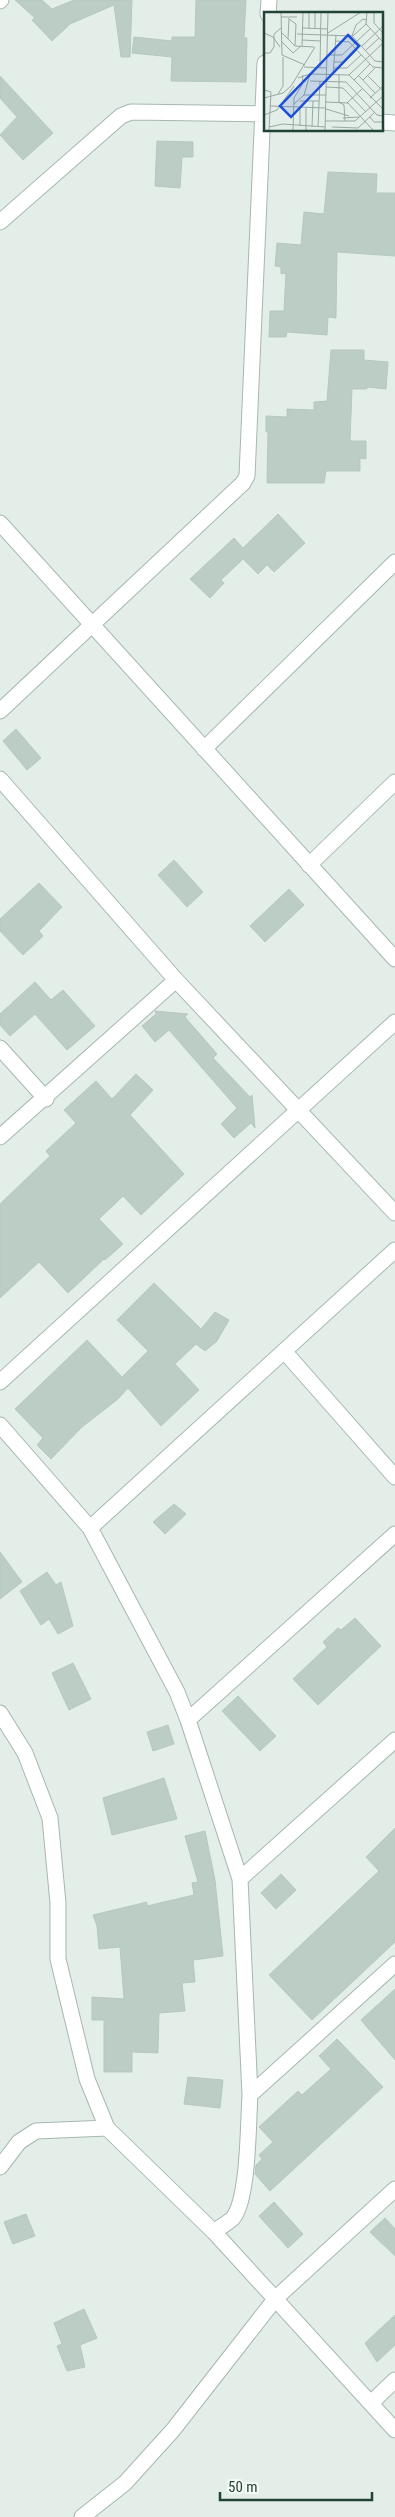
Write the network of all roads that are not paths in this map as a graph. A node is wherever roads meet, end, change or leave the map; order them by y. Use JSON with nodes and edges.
{"nodes":[{"id":1,"x":264,"y":114,"type":"edge"},
{"id":2,"x":382,"y":122,"type":"edge"},
{"id":3,"x":395,"y":123,"type":"edge"},
{"id":4,"x":0,"y":222,"type":"edge"},
{"id":5,"x":0,"y":523,"type":"edge"},
{"id":6,"x":395,"y":562,"type":"edge"},
{"id":7,"x":93,"y":626,"type":"junction"},
{"id":8,"x":0,"y":711,"type":"edge"},
{"id":9,"x":204,"y":749,"type":"junction"},
{"id":10,"x":0,"y":778,"type":"edge"},
{"id":11,"x":395,"y":782,"type":"edge"},
{"id":12,"x":309,"y":865,"type":"junction"},
{"id":13,"x":395,"y":959,"type":"edge"},
{"id":14,"x":176,"y":980,"type":"junction"},
{"id":15,"x":395,"y":1022,"type":"edge"},
{"id":16,"x":0,"y":1048,"type":"edge"},
{"id":17,"x":46,"y":1099,"type":"junction"},
{"id":18,"x":298,"y":1111,"type":"junction"},
{"id":19,"x":0,"y":1137,"type":"edge"},
{"id":20,"x":395,"y":1213,"type":"edge"},
{"id":21,"x":395,"y":1250,"type":"edge"},
{"id":22,"x":284,"y":1351,"type":"junction"},
{"id":23,"x":0,"y":1382,"type":"edge"},
{"id":24,"x":0,"y":1425,"type":"edge"},
{"id":25,"x":395,"y":1478,"type":"edge"},
{"id":26,"x":90,"y":1528,"type":"junction"},
{"id":27,"x":395,"y":1534,"type":"edge"},
{"id":28,"x":0,"y":1713,"type":"edge"},
{"id":29,"x":188,"y":1720,"type":"junction"},
{"id":30,"x":395,"y":1740,"type":"edge"},
{"id":31,"x":240,"y":1879,"type":"junction"},
{"id":32,"x":395,"y":1964,"type":"edge"},
{"id":33,"x":250,"y":2095,"type":"junction"},
{"id":34,"x":107,"y":2128,"type":"junction"},
{"id":35,"x":0,"y":2167,"type":"edge"},
{"id":36,"x":394,"y":2191,"type":"edge"},
{"id":37,"x":214,"y":2232,"type":"junction"},
{"id":38,"x":276,"y":2298,"type":"junction"},
{"id":39,"x":395,"y":2380,"type":"edge"},
{"id":40,"x":371,"y":2403,"type":"junction"},
{"id":41,"x":395,"y":2430,"type":"edge"},
{"id":42,"x":82,"y":2517,"type":"edge"}],
"edges":[{"from":1,"to":4,"type":"street"},
{"from":1,"to":7,"type":"street"},
{"from":2,"to":3,"type":"street"},
{"from":5,"to":7,"type":"street"},
{"from":6,"to":9,"type":"street"},
{"from":7,"to":8,"type":"street"},
{"from":7,"to":9,"type":"street"},
{"from":9,"to":12,"type":"street"},
{"from":10,"to":14,"type":"street"},
{"from":11,"to":12,"type":"street"},
{"from":12,"to":13,"type":"street"},
{"from":14,"to":17,"type":"street"},
{"from":14,"to":18,"type":"street"},
{"from":15,"to":18,"type":"street"},
{"from":16,"to":17,"type":"street"},
{"from":17,"to":19,"type":"street"},
{"from":18,"to":20,"type":"street"},
{"from":18,"to":23,"type":"street"},
{"from":21,"to":22,"type":"street"},
{"from":22,"to":25,"type":"street"},
{"from":22,"to":26,"type":"street"},
{"from":24,"to":26,"type":"street"},
{"from":26,"to":29,"type":"street"},
{"from":27,"to":29,"type":"street"},
{"from":28,"to":34,"type":"street"},
{"from":29,"to":31,"type":"street"},
{"from":30,"to":31,"type":"street"},
{"from":31,"to":33,"type":"street"},
{"from":32,"to":33,"type":"street"},
{"from":33,"to":37,"type":"street"},
{"from":34,"to":35,"type":"street"},
{"from":34,"to":37,"type":"street"},
{"from":36,"to":38,"type":"street"},
{"from":37,"to":38,"type":"street"},
{"from":38,"to":40,"type":"street"},
{"from":38,"to":42,"type":"street"},
{"from":39,"to":40,"type":"street"},
{"from":40,"to":41,"type":"street"}]}
